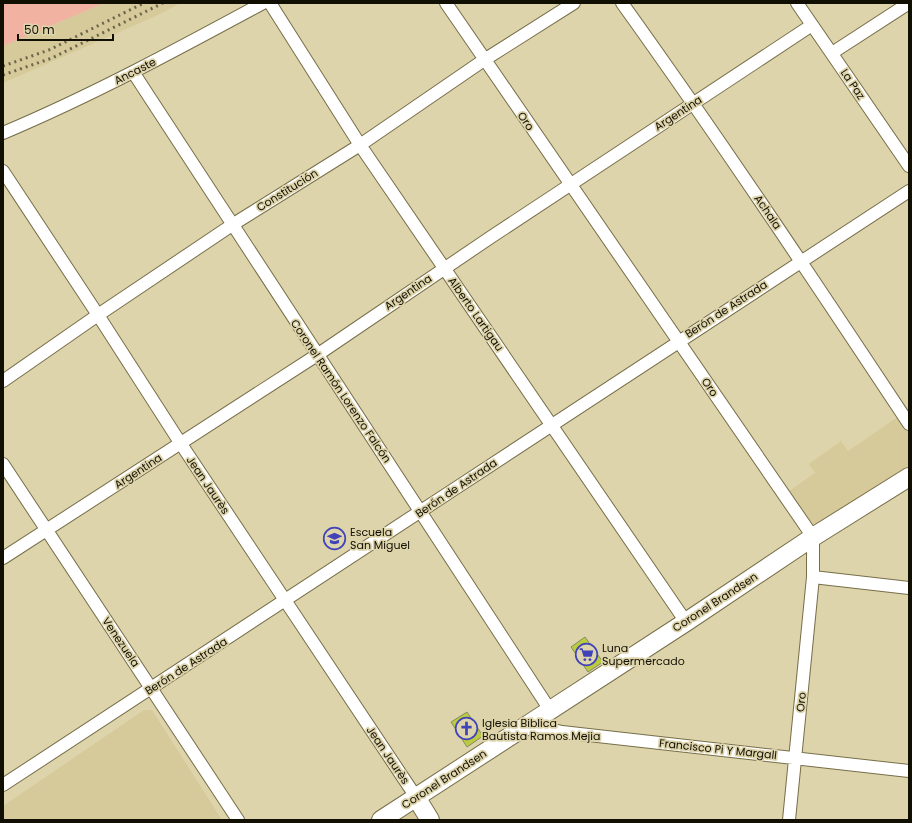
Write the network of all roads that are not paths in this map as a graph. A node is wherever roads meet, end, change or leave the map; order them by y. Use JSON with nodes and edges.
{"nodes":[{"id":1,"x":263,"y":3,"type":"edge"},
{"id":2,"x":270,"y":3,"type":"edge"},
{"id":3,"x":446,"y":3,"type":"edge"},
{"id":4,"x":574,"y":3,"type":"edge"},
{"id":5,"x":622,"y":3,"type":"edge"},
{"id":6,"x":797,"y":3,"type":"edge"},
{"id":7,"x":909,"y":3,"type":"edge"},
{"id":8,"x":812,"y":25,"type":"junction"},
{"id":9,"x":832,"y":53,"type":"junction"},
{"id":10,"x":484,"y":60,"type":"junction"},
{"id":11,"x":133,"y":72,"type":"junction"},
{"id":12,"x":694,"y":103,"type":"junction"},
{"id":13,"x":3,"y":133,"type":"edge"},
{"id":14,"x":360,"y":145,"type":"junction"},
{"id":15,"x":909,"y":166,"type":"edge"},
{"id":16,"x":3,"y":171,"type":"edge"},
{"id":17,"x":570,"y":185,"type":"junction"},
{"id":18,"x":909,"y":191,"type":"edge"},
{"id":19,"x":232,"y":225,"type":"junction"},
{"id":20,"x":801,"y":260,"type":"junction"},
{"id":21,"x":444,"y":268,"type":"junction"},
{"id":22,"x":98,"y":315,"type":"junction"},
{"id":23,"x":678,"y":341,"type":"junction"},
{"id":24,"x":317,"y":354,"type":"junction"},
{"id":25,"x":3,"y":381,"type":"edge"},
{"id":26,"x":552,"y":424,"type":"junction"},
{"id":27,"x":909,"y":424,"type":"edge"},
{"id":28,"x":181,"y":444,"type":"junction"},
{"id":29,"x":3,"y":464,"type":"edge"},
{"id":30,"x":909,"y":477,"type":"edge"},
{"id":31,"x":421,"y":511,"type":"junction"},
{"id":32,"x":47,"y":530,"type":"junction"},
{"id":33,"x":813,"y":538,"type":"junction"},
{"id":34,"x":3,"y":558,"type":"edge"},
{"id":35,"x":813,"y":576,"type":"junction"},
{"id":36,"x":909,"y":588,"type":"edge"},
{"id":37,"x":286,"y":601,"type":"junction"},
{"id":38,"x":686,"y":622,"type":"junction"},
{"id":39,"x":152,"y":688,"type":"junction"},
{"id":40,"x":550,"y":710,"type":"junction"},
{"id":41,"x":528,"y":724,"type":"junction"},
{"id":42,"x":795,"y":758,"type":"junction"},
{"id":43,"x":909,"y":771,"type":"edge"},
{"id":44,"x":3,"y":785,"type":"edge"},
{"id":45,"x":416,"y":797,"type":"junction"},
{"id":46,"x":238,"y":820,"type":"edge"},
{"id":47,"x":381,"y":820,"type":"edge"},
{"id":48,"x":430,"y":820,"type":"edge"},
{"id":49,"x":789,"y":820,"type":"edge"}],
"edges":[{"from":1,"to":11,"type":"street","name":"Ancaste"},
{"from":2,"to":14,"type":"street","name":"Alberto Lartigau"},
{"from":3,"to":10,"type":"street","name":"Oro"},
{"from":4,"to":10,"type":"street","name":"Constitución"},
{"from":5,"to":12,"type":"street","name":"Achala"},
{"from":6,"to":8,"type":"street","name":"La Paz"},
{"from":7,"to":9,"type":"street"},
{"from":8,"to":9,"type":"street","name":"La Paz"},
{"from":8,"to":12,"type":"street","name":"Argentina"},
{"from":9,"to":15,"type":"street","name":"La Paz"},
{"from":10,"to":14,"type":"street","name":"Constitución"},
{"from":10,"to":17,"type":"street","name":"Oro"},
{"from":11,"to":13,"type":"street","name":"Ancaste"},
{"from":11,"to":19,"type":"street","name":"Coronel Ramón Lorenzo Falcón"},
{"from":12,"to":17,"type":"street","name":"Argentina"},
{"from":12,"to":20,"type":"street","name":"Achala"},
{"from":14,"to":19,"type":"street","name":"Constitución"},
{"from":14,"to":21,"type":"street","name":"Alberto Lartigau"},
{"from":16,"to":22,"type":"street","name":"Jean Jaurès"},
{"from":17,"to":21,"type":"street","name":"Argentina"},
{"from":17,"to":23,"type":"street","name":"Oro"},
{"from":18,"to":20,"type":"street","name":"Berón de Astrada"},
{"from":19,"to":22,"type":"street","name":"Constitución"},
{"from":19,"to":24,"type":"street","name":"Coronel Ramón Lorenzo Falcón"},
{"from":20,"to":23,"type":"street","name":"Berón de Astrada"},
{"from":20,"to":27,"type":"street","name":"Achala"},
{"from":21,"to":24,"type":"street","name":"Argentina"},
{"from":21,"to":26,"type":"street","name":"Alberto Lartigau"},
{"from":22,"to":25,"type":"street","name":"Constitución"},
{"from":22,"to":28,"type":"street","name":"Jean Jaurès"},
{"from":23,"to":26,"type":"street","name":"Berón de Astrada"},
{"from":23,"to":33,"type":"street","name":"Oro"},
{"from":24,"to":28,"type":"street","name":"Argentina"},
{"from":24,"to":31,"type":"street","name":"Coronel Ramón Lorenzo Falcón"},
{"from":26,"to":31,"type":"street","name":"Berón de Astrada"},
{"from":26,"to":38,"type":"street","name":"Alberto Lartigau"},
{"from":28,"to":32,"type":"street","name":"Argentina"},
{"from":28,"to":37,"type":"street","name":"Jean Jaurès"},
{"from":29,"to":32,"type":"street","name":"Venezuela"},
{"from":30,"to":33,"type":"street","name":"Coronel Brandsen"},
{"from":31,"to":37,"type":"street","name":"Berón de Astrada"},
{"from":31,"to":40,"type":"street","name":"Coronel Ramón Lorenzo Falcón"},
{"from":32,"to":34,"type":"street","name":"Argentina"},
{"from":32,"to":39,"type":"street","name":"Venezuela"},
{"from":33,"to":35,"type":"street","name":"Oro"},
{"from":33,"to":38,"type":"street","name":"Coronel Brandsen"},
{"from":35,"to":36,"type":"street"},
{"from":35,"to":42,"type":"street","name":"Oro"},
{"from":37,"to":39,"type":"street","name":"Berón de Astrada"},
{"from":37,"to":45,"type":"street","name":"Jean Jaurès"},
{"from":38,"to":40,"type":"street","name":"Coronel Brandsen"},
{"from":39,"to":44,"type":"street","name":"Berón de Astrada"},
{"from":39,"to":46,"type":"street","name":"Venezuela"},
{"from":40,"to":41,"type":"street","name":"Coronel Brandsen"},
{"from":41,"to":42,"type":"street","name":"Francisco Pi Y Margall"},
{"from":41,"to":45,"type":"street","name":"Coronel Brandsen"},
{"from":42,"to":43,"type":"street","name":"Francisco Pi Y Margall"},
{"from":42,"to":49,"type":"street","name":"Oro"},
{"from":45,"to":47,"type":"street","name":"Coronel Brandsen"},
{"from":45,"to":48,"type":"street"}]}
